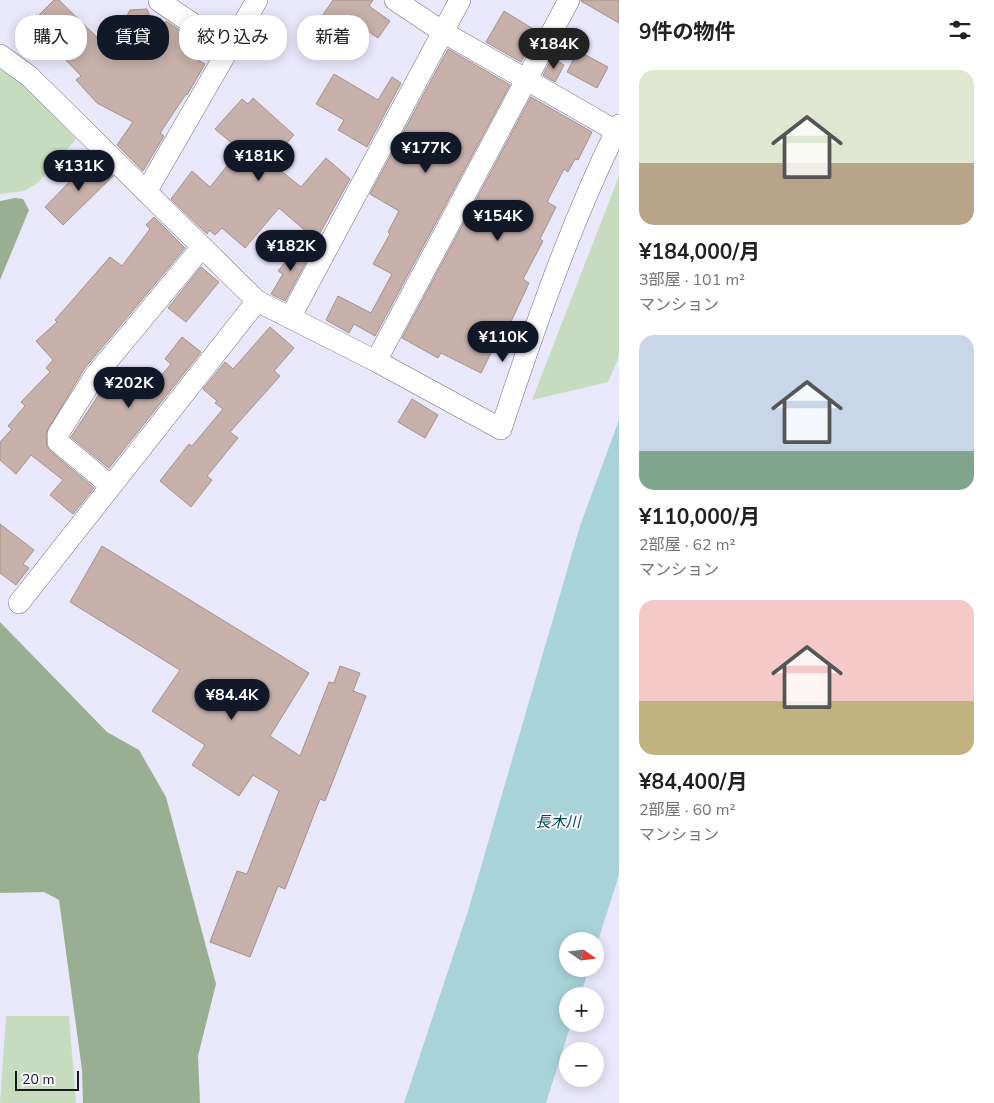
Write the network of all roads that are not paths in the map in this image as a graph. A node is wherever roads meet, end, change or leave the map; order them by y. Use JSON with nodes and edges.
{"nodes":[{"id":1,"x":257,"y":0,"type":"edge"},
{"id":2,"x":395,"y":0,"type":"edge"},
{"id":3,"x":460,"y":0,"type":"edge"},
{"id":4,"x":569,"y":0,"type":"edge"},
{"id":5,"x":160,"y":1,"type":"dead end"},
{"id":6,"x":181,"y":15,"type":"edge"},
{"id":7,"x":248,"y":15,"type":"edge"},
{"id":8,"x":443,"y":32,"type":"junction"},
{"id":9,"x":0,"y":55,"type":"edge"},
{"id":10,"x":222,"y":60,"type":"edge"},
{"id":11,"x":526,"y":79,"type":"junction"},
{"id":12,"x":618,"y":128,"type":"edge"},
{"id":13,"x":146,"y":192,"type":"junction"},
{"id":14,"x":202,"y":247,"type":"junction"},
{"id":15,"x":257,"y":301,"type":"junction"},
{"id":16,"x":291,"y":316,"type":"junction"},
{"id":17,"x":376,"y":361,"type":"junction"},
{"id":18,"x":111,"y":486,"type":"junction"},
{"id":19,"x":19,"y":603,"type":"dead end"}],
"edges":[{"from":1,"to":7,"type":"street"},
{"from":2,"to":8,"type":"street"},
{"from":3,"to":8,"type":"street"},
{"from":4,"to":11,"type":"street"},
{"from":5,"to":6,"type":"street"},
{"from":8,"to":11,"type":"street"},
{"from":8,"to":16,"type":"street"},
{"from":9,"to":13,"type":"street"},
{"from":10,"to":13,"type":"street"},
{"from":11,"to":12,"type":"street"},
{"from":11,"to":17,"type":"street"},
{"from":12,"to":17,"type":"street"},
{"from":13,"to":14,"type":"street"},
{"from":14,"to":15,"type":"street"},
{"from":14,"to":18,"type":"street"},
{"from":15,"to":16,"type":"street"},
{"from":15,"to":18,"type":"street"},
{"from":16,"to":17,"type":"street"},
{"from":18,"to":19,"type":"street"}]}
